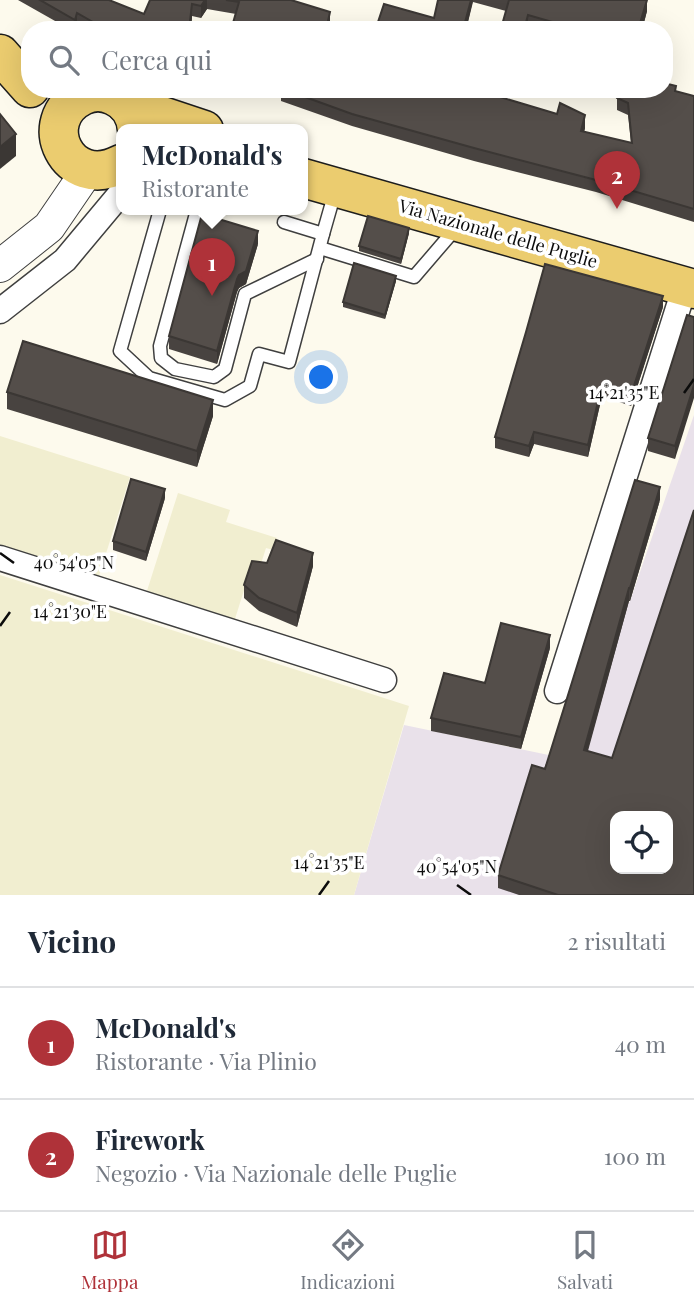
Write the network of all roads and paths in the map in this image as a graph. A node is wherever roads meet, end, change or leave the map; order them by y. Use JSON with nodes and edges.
{"nodes":[{"id":1,"x":0,"y":32,"type":"edge"},
{"id":2,"x":21,"y":45,"type":"edge"},
{"id":3,"x":0,"y":54,"type":"edge"},
{"id":4,"x":21,"y":78,"type":"edge"},
{"id":5,"x":37,"y":98,"type":"edge"},
{"id":6,"x":79,"y":98,"type":"edge"},
{"id":7,"x":96,"y":98,"type":"edge"},
{"id":8,"x":113,"y":104,"type":"edge"},
{"id":9,"x":183,"y":124,"type":"edge"},
{"id":10,"x":60,"y":133,"type":"junction"},
{"id":11,"x":308,"y":163,"type":"edge"},
{"id":12,"x":107,"y":175,"type":"edge"},
{"id":13,"x":320,"y":183,"type":"edge"},
{"id":14,"x":159,"y":215,"type":"edge"},
{"id":15,"x":196,"y":215,"type":"edge"},
{"id":16,"x":284,"y":222,"type":"dead end"},
{"id":17,"x":461,"y":223,"type":"junction"},
{"id":18,"x":49,"y":227,"type":"junction"},
{"id":19,"x":323,"y":234,"type":"junction"},
{"id":20,"x":318,"y":253,"type":"junction"},
{"id":21,"x":0,"y":266,"type":"edge"},
{"id":22,"x":691,"y":282,"type":"edge"},
{"id":23,"x":0,"y":312,"type":"edge"},
{"id":24,"x":0,"y":558,"type":"edge"},
{"id":25,"x":384,"y":680,"type":"dead end"},
{"id":26,"x":557,"y":691,"type":"dead end"}],
"edges":[{"from":1,"to":2,"type":"main road"},
{"from":3,"to":4,"type":"main road"},
{"from":5,"to":10,"type":"main road"},
{"from":6,"to":10,"type":"main road"},
{"from":7,"to":8,"type":"main road"},
{"from":8,"to":9,"type":"main road"},
{"from":10,"to":12,"type":"main road"},
{"from":10,"to":18,"type":"street"},
{"from":11,"to":22,"type":"main road","name":"Via Nazionale delle Puglie"},
{"from":12,"to":18,"type":"street"},
{"from":12,"to":23,"type":"street"},
{"from":13,"to":17,"type":"main road","name":"Via Nazionale delle Puglie"},
{"from":13,"to":19,"type":"lane"},
{"from":14,"to":20,"type":"lane"},
{"from":15,"to":20,"type":"lane"},
{"from":16,"to":19,"type":"lane"},
{"from":17,"to":20,"type":"lane"},
{"from":17,"to":22,"type":"main road","name":"Via Nazionale delle Puglie"},
{"from":18,"to":21,"type":"street"},
{"from":19,"to":20,"type":"lane"},
{"from":22,"to":26,"type":"street"},
{"from":24,"to":25,"type":"street"}]}
